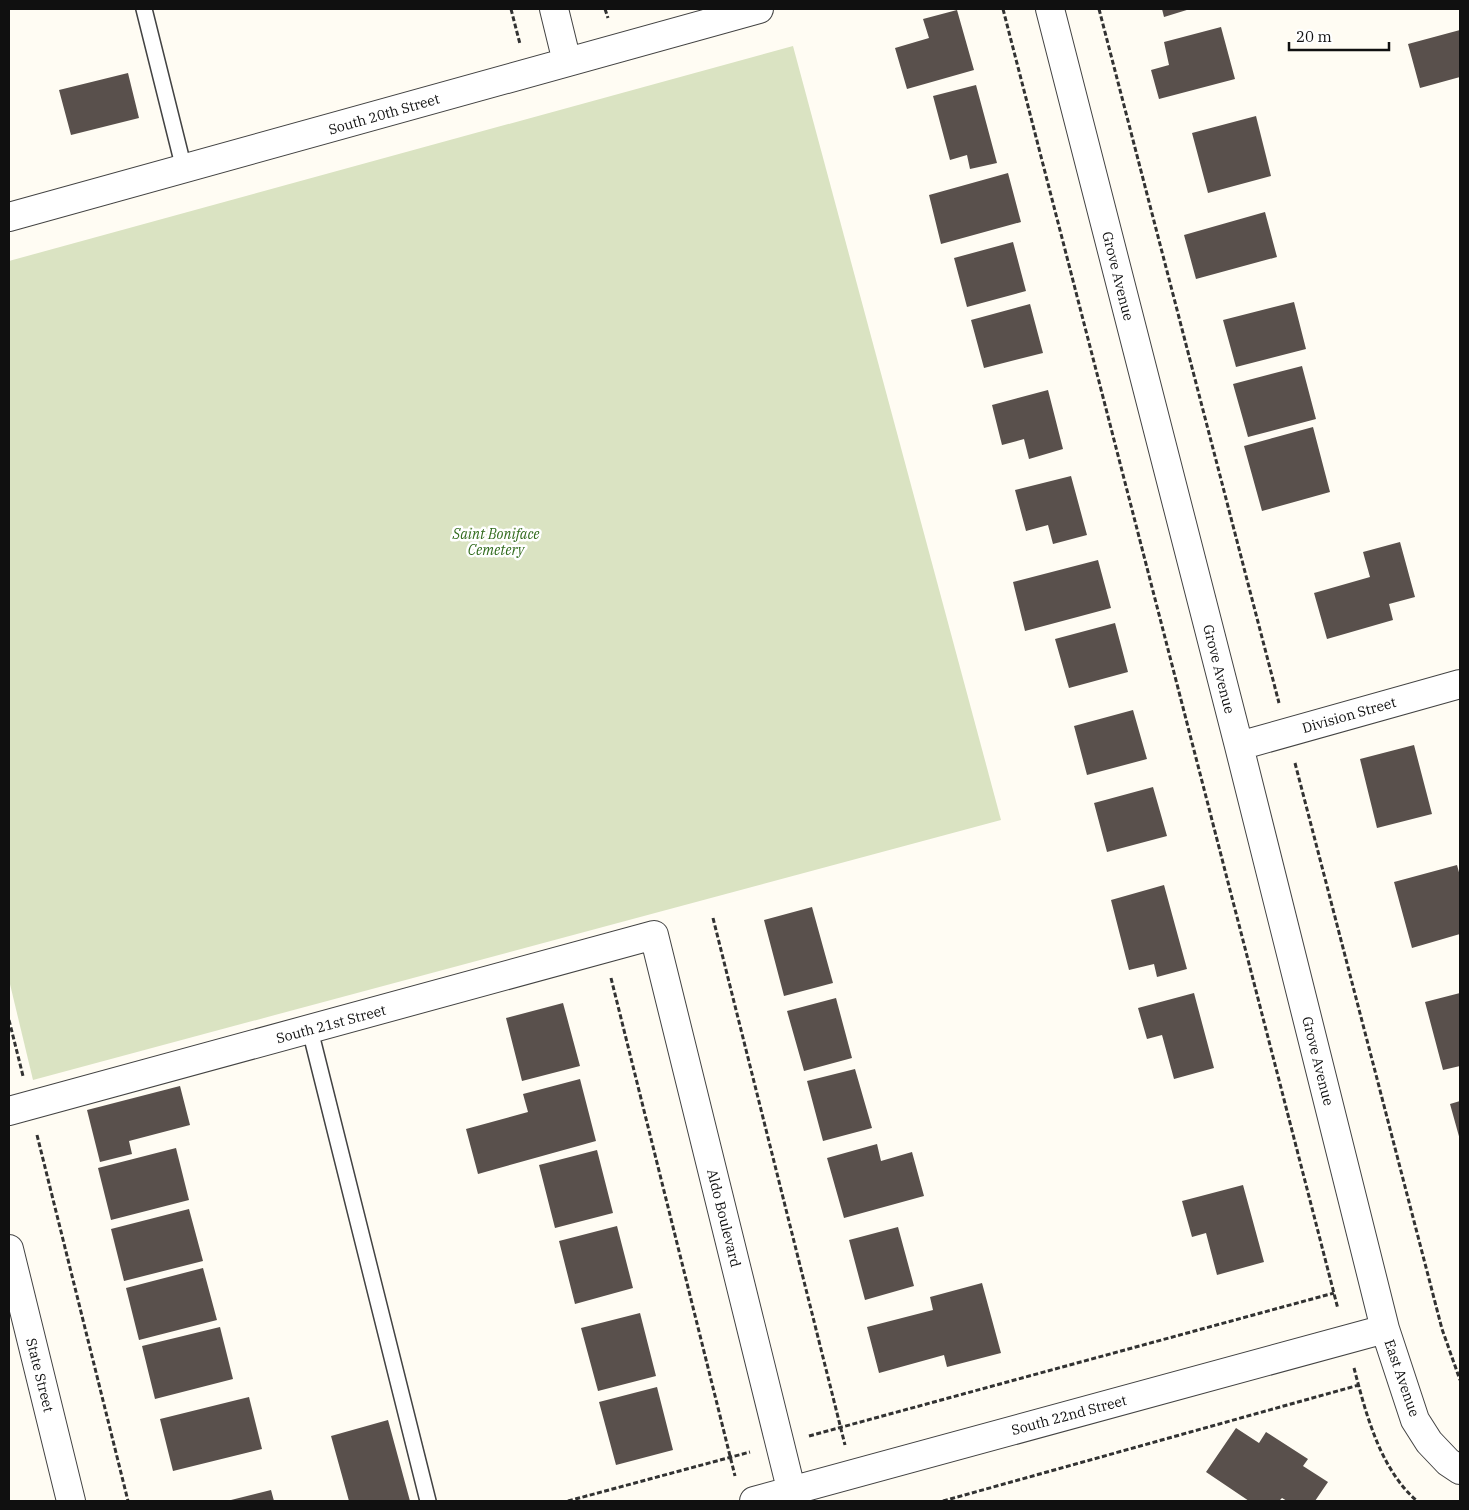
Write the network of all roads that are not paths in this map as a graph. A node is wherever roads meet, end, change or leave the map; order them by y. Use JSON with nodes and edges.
{"nodes":[{"id":1,"x":144,"y":9,"type":"edge"},
{"id":2,"x":554,"y":9,"type":"edge"},
{"id":3,"x":759,"y":9,"type":"edge"},
{"id":4,"x":1050,"y":9,"type":"edge"},
{"id":5,"x":567,"y":62,"type":"junction"},
{"id":6,"x":184,"y":170,"type":"junction"},
{"id":7,"x":9,"y":217,"type":"edge"},
{"id":8,"x":1460,"y":684,"type":"edge"},
{"id":9,"x":1239,"y":746,"type":"junction"},
{"id":10,"x":654,"y":935,"type":"joint"},
{"id":11,"x":310,"y":1030,"type":"junction"},
{"id":12,"x":19,"y":1108,"type":"edge"},
{"id":13,"x":9,"y":1249,"type":"edge"},
{"id":14,"x":1385,"y":1329,"type":"junction"},
{"id":15,"x":1460,"y":1470,"type":"edge"},
{"id":16,"x":745,"y":1492,"type":"edge"},
{"id":17,"x":792,"y":1496,"type":"edge"},
{"id":18,"x":71,"y":1501,"type":"edge"},
{"id":19,"x":428,"y":1501,"type":"edge"}],
"edges":[{"from":1,"to":6,"type":"lane"},
{"from":2,"to":5,"type":"street"},
{"from":3,"to":5,"type":"street","name":"South 20th Street"},
{"from":4,"to":9,"type":"street","name":"Grove Avenue"},
{"from":5,"to":6,"type":"street","name":"South 20th Street"},
{"from":6,"to":7,"type":"street","name":"South 20th Street"},
{"from":8,"to":9,"type":"street","name":"Division Street"},
{"from":9,"to":14,"type":"street","name":"Grove Avenue"},
{"from":10,"to":11,"type":"street","name":"South 21st Street"},
{"from":10,"to":17,"type":"street","name":"Aldo Boulevard"},
{"from":11,"to":12,"type":"street","name":"South 21st Street"},
{"from":11,"to":19,"type":"lane"},
{"from":13,"to":18,"type":"street","name":"State Street"},
{"from":14,"to":15,"type":"street","name":"East Avenue"},
{"from":14,"to":17,"type":"street","name":"South 22nd Street"},
{"from":16,"to":17,"type":"street","name":"South 22nd Street"}]}
